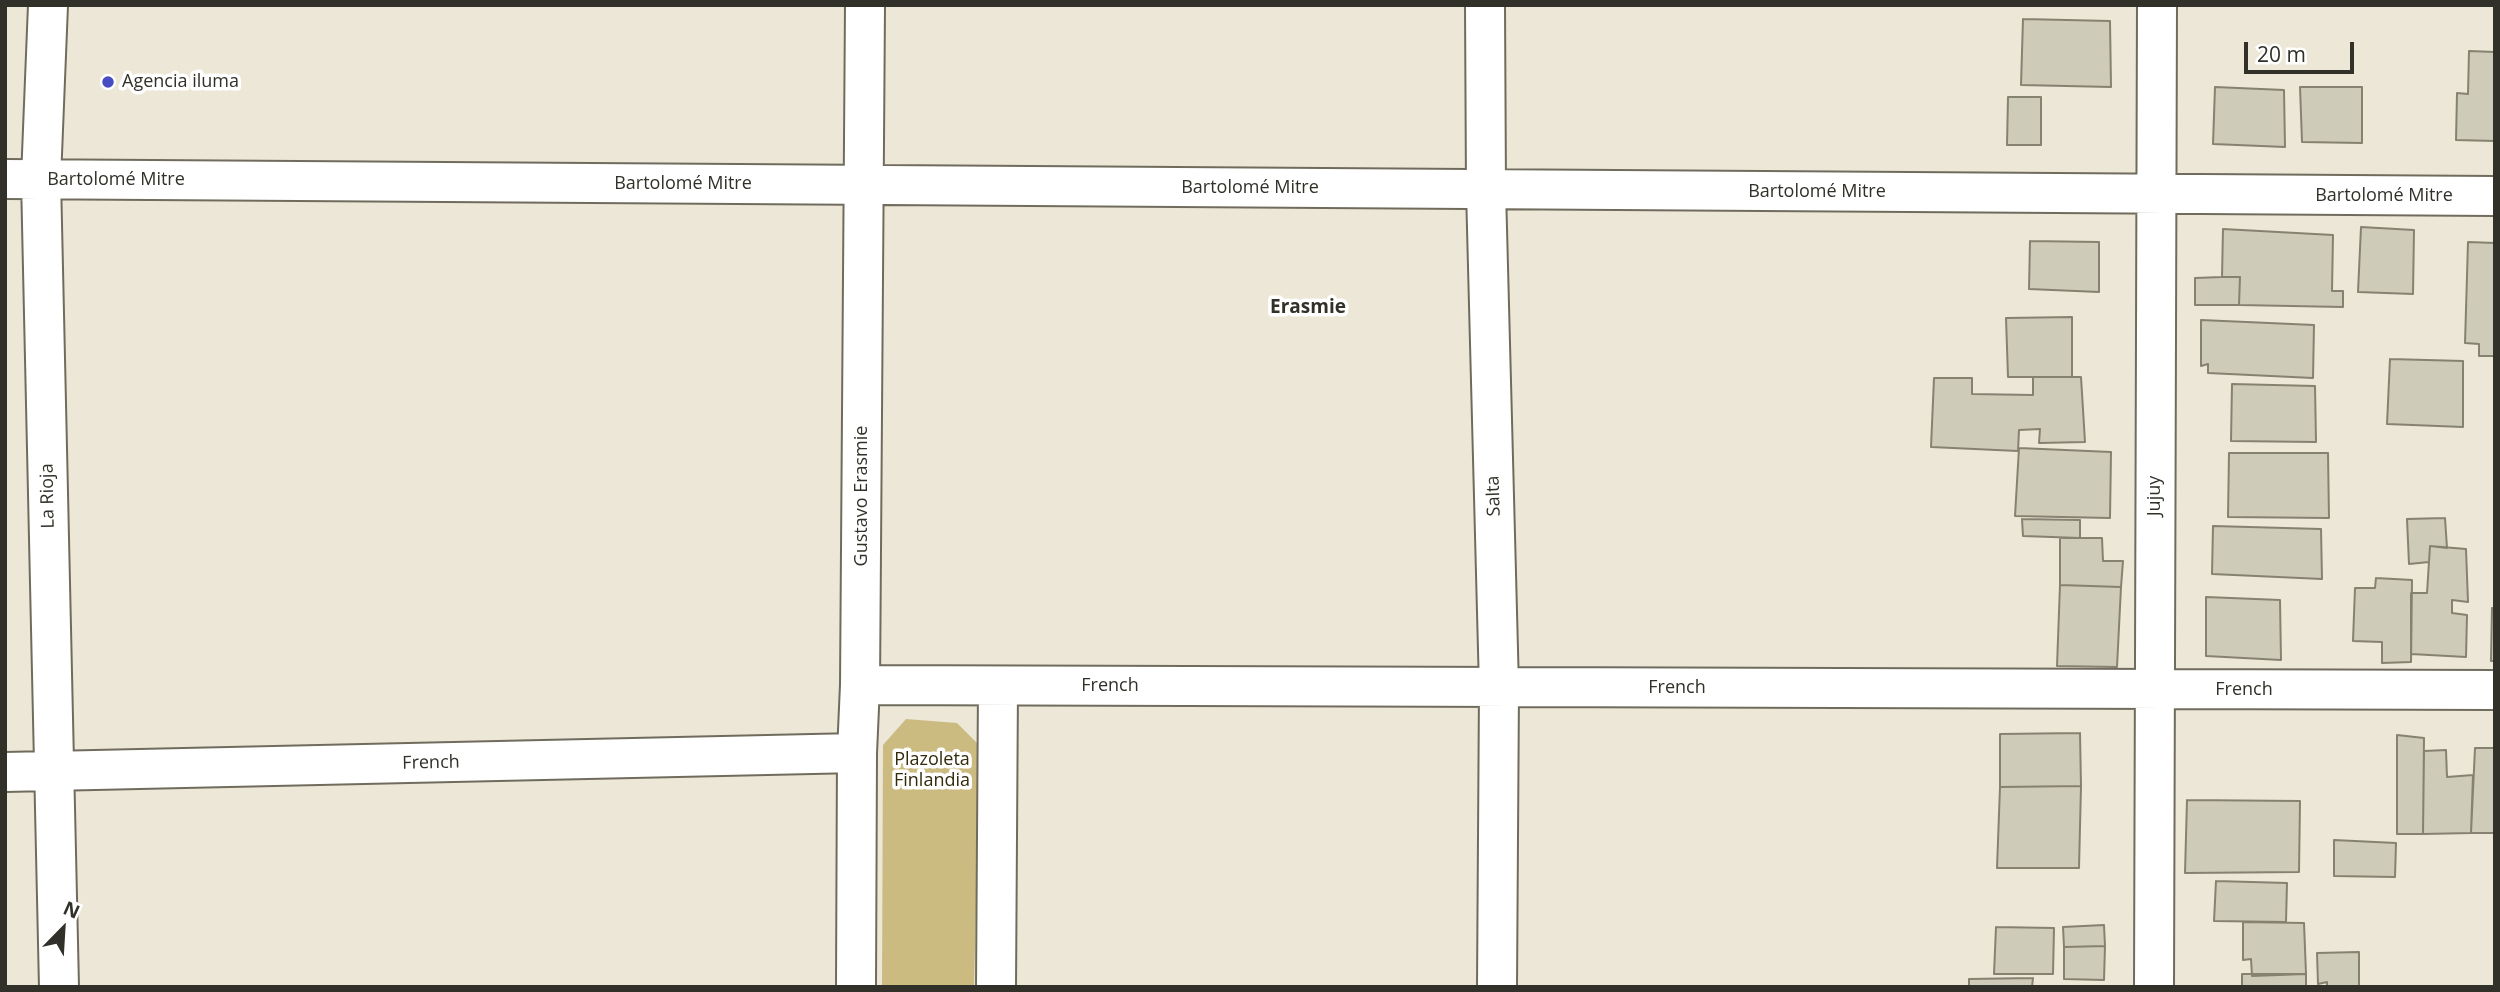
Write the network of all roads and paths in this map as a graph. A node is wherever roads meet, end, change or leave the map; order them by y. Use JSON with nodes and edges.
{"nodes":[{"id":1,"x":48,"y":5,"type":"edge"},
{"id":2,"x":865,"y":5,"type":"edge"},
{"id":3,"x":1485,"y":5,"type":"edge"},
{"id":4,"x":2157,"y":5,"type":"edge"},
{"id":5,"x":23,"y":179,"type":"edge"},
{"id":6,"x":864,"y":185,"type":"junction"},
{"id":7,"x":1486,"y":190,"type":"junction"},
{"id":8,"x":2156,"y":194,"type":"junction"},
{"id":9,"x":2495,"y":196,"type":"edge"},
{"id":10,"x":860,"y":685,"type":"junction"},
{"id":11,"x":998,"y":685,"type":"junction"},
{"id":12,"x":1499,"y":688,"type":"junction"},
{"id":13,"x":2154,"y":690,"type":"junction"},
{"id":14,"x":2495,"y":690,"type":"edge"},
{"id":15,"x":856,"y":753,"type":"junction"},
{"id":16,"x":5,"y":772,"type":"edge"},
{"id":17,"x":54,"y":772,"type":"junction"},
{"id":18,"x":59,"y":987,"type":"edge"},
{"id":19,"x":856,"y":987,"type":"edge"},
{"id":20,"x":996,"y":987,"type":"edge"},
{"id":21,"x":1497,"y":987,"type":"edge"},
{"id":22,"x":2154,"y":987,"type":"edge"}],
"edges":[{"from":1,"to":5,"type":"street","name":"La Rioja"},
{"from":2,"to":6,"type":"street","name":"Gustavo Erasmie"},
{"from":3,"to":7,"type":"street","name":"Salta"},
{"from":4,"to":8,"type":"street","name":"Jujuy"},
{"from":5,"to":6,"type":"street","name":"Bartolomé Mitre"},
{"from":5,"to":17,"type":"street","name":"La Rioja"},
{"from":6,"to":7,"type":"street","name":"Bartolomé Mitre"},
{"from":6,"to":10,"type":"street","name":"Gustavo Erasmie"},
{"from":7,"to":8,"type":"street","name":"Bartolomé Mitre"},
{"from":7,"to":12,"type":"street","name":"Salta"},
{"from":8,"to":9,"type":"street","name":"Bartolomé Mitre"},
{"from":8,"to":13,"type":"street","name":"Jujuy"},
{"from":10,"to":11,"type":"street","name":"French"},
{"from":10,"to":15,"type":"street","name":"Gustavo Erasmie"},
{"from":11,"to":12,"type":"street","name":"French"},
{"from":11,"to":20,"type":"street"},
{"from":12,"to":13,"type":"street","name":"French"},
{"from":12,"to":21,"type":"street","name":"Salta"},
{"from":13,"to":14,"type":"street","name":"French"},
{"from":13,"to":22,"type":"street","name":"Jujuy"},
{"from":15,"to":17,"type":"street","name":"French"},
{"from":15,"to":19,"type":"street","name":"Gustavo Erasmie"},
{"from":16,"to":17,"type":"street","name":"French"},
{"from":17,"to":18,"type":"street","name":"La Rioja"}]}
